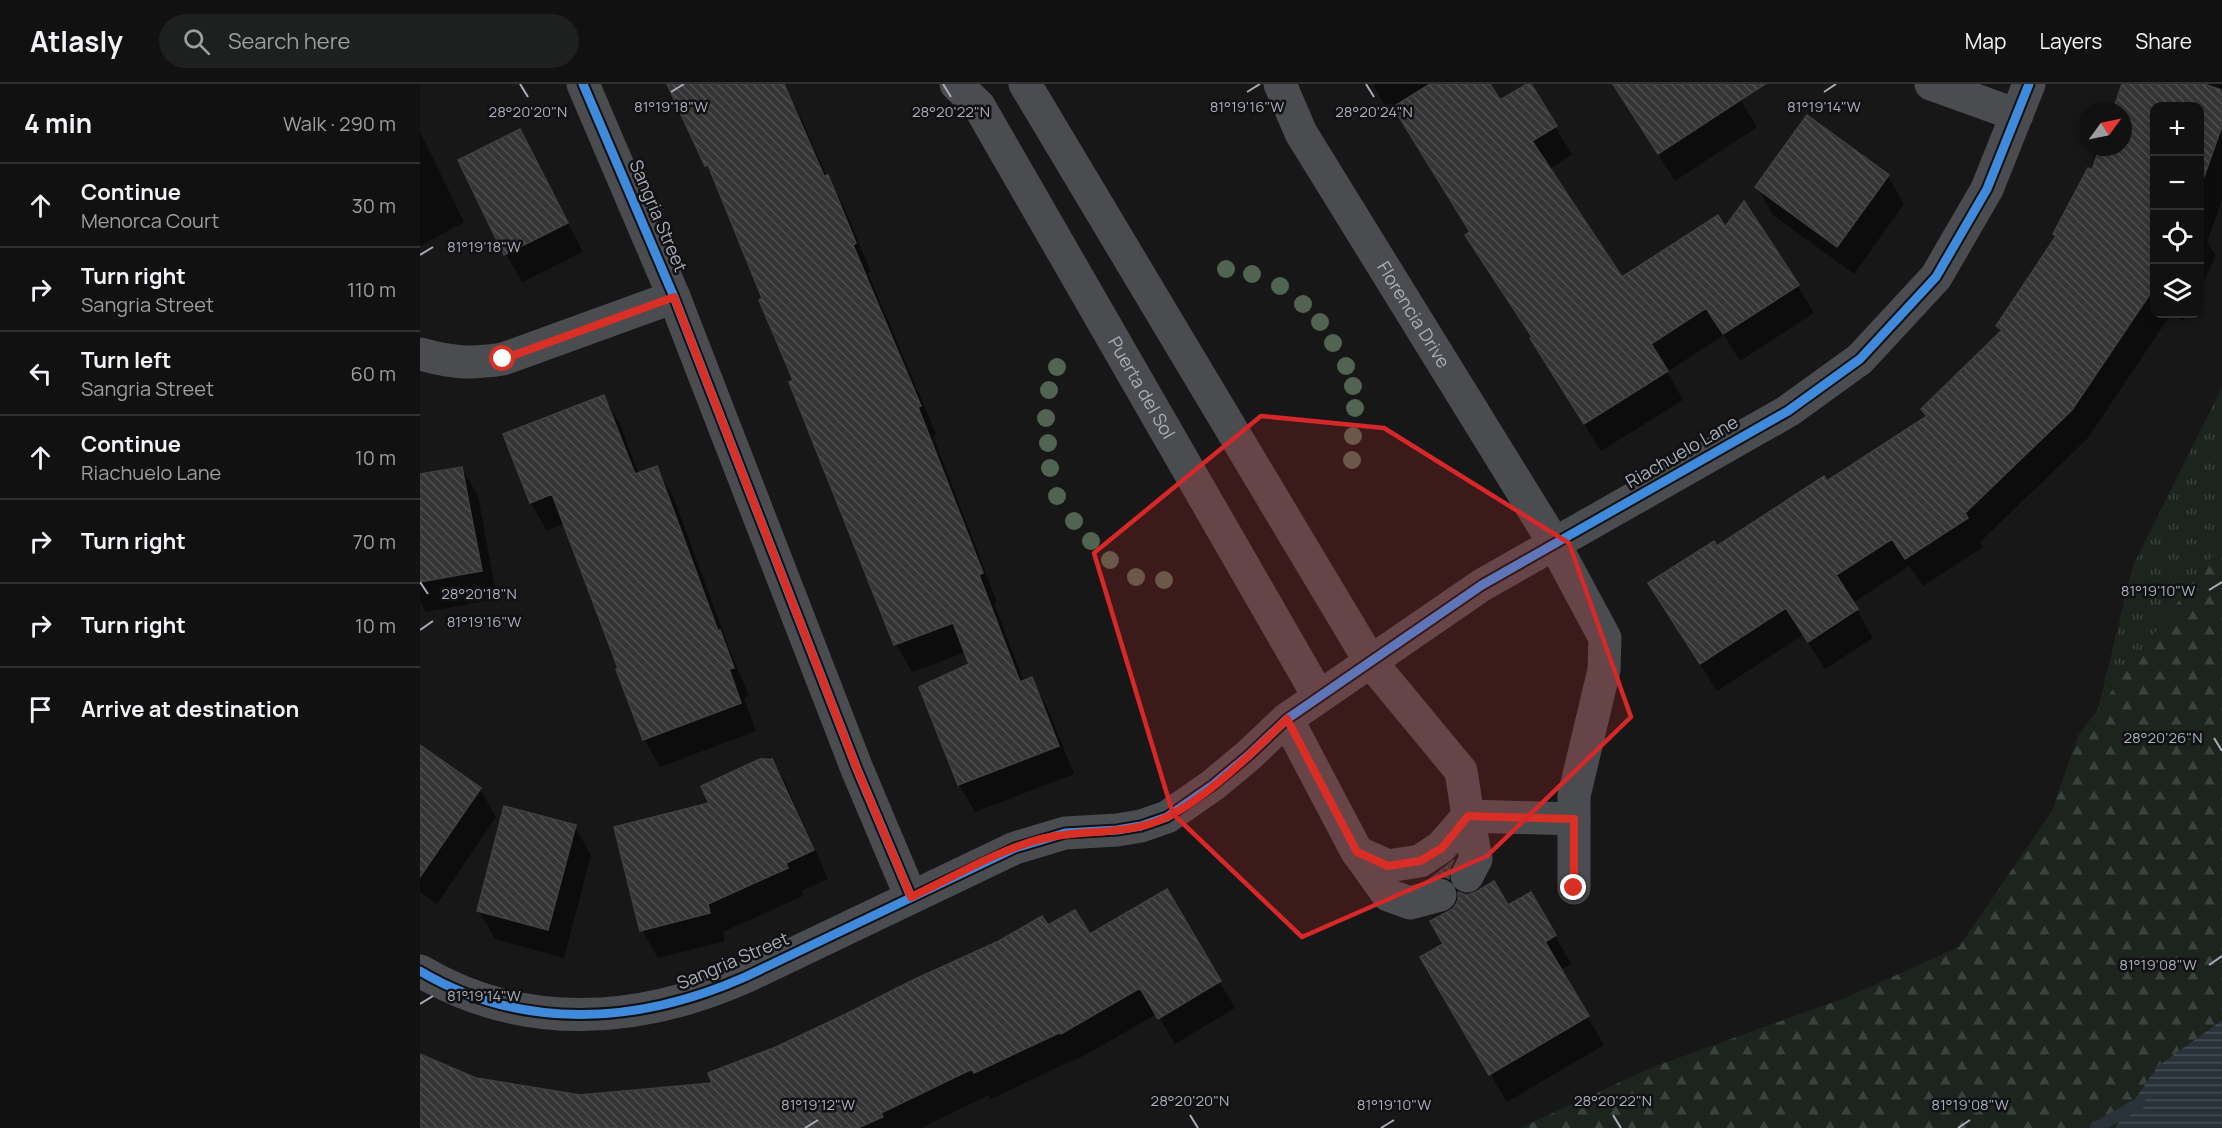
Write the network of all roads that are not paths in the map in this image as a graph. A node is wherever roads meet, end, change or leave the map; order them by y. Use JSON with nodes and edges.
{"nodes":[{"id":1,"x":583,"y":84,"type":"edge"},
{"id":2,"x":956,"y":84,"type":"edge"},
{"id":3,"x":1025,"y":84,"type":"edge"},
{"id":4,"x":1280,"y":84,"type":"edge"},
{"id":5,"x":1931,"y":84,"type":"edge"},
{"id":6,"x":2029,"y":84,"type":"edge"},
{"id":7,"x":2017,"y":115,"type":"junction"},
{"id":8,"x":674,"y":297,"type":"junction"},
{"id":9,"x":420,"y":354,"type":"edge"},
{"id":10,"x":1554,"y":543,"type":"junction"},
{"id":11,"x":1370,"y":661,"type":"junction"},
{"id":12,"x":1319,"y":696,"type":"junction"},
{"id":13,"x":1287,"y":719,"type":"junction"},
{"id":14,"x":1249,"y":755,"type":"joint"},
{"id":15,"x":1468,"y":816,"type":"junction"},
{"id":16,"x":1574,"y":819,"type":"junction"},
{"id":17,"x":1357,"y":852,"type":"junction"},
{"id":18,"x":1467,"y":876,"type":"dead end"},
{"id":19,"x":1574,"y":888,"type":"dead end"},
{"id":20,"x":1440,"y":895,"type":"dead end"},
{"id":21,"x":911,"y":897,"type":"junction"},
{"id":22,"x":420,"y":971,"type":"edge"}],
"edges":[{"from":1,"to":8,"type":"street","name":"Sangria Street"},
{"from":2,"to":12,"type":"street","name":"Puerta del Sol"},
{"from":3,"to":11,"type":"street"},
{"from":4,"to":10,"type":"street","name":"Florencia Drive"},
{"from":5,"to":7,"type":"street"},
{"from":6,"to":7,"type":"street","name":"Riachuelo Lane"},
{"from":7,"to":10,"type":"street","name":"Riachuelo Lane"},
{"from":8,"to":9,"type":"street"},
{"from":8,"to":21,"type":"street","name":"Sangria Street"},
{"from":10,"to":11,"type":"street","name":"Riachuelo Lane"},
{"from":10,"to":16,"type":"street","name":"Florencia Drive"},
{"from":11,"to":12,"type":"street","name":"Riachuelo Lane"},
{"from":11,"to":15,"type":"street"},
{"from":12,"to":13,"type":"street","name":"Riachuelo Lane"},
{"from":13,"to":14,"type":"street","name":"Riachuelo Lane"},
{"from":13,"to":17,"type":"street"},
{"from":14,"to":21,"type":"street","name":"Sangria Street"},
{"from":15,"to":16,"type":"street"},
{"from":15,"to":17,"type":"street"},
{"from":15,"to":18,"type":"street"},
{"from":16,"to":19,"type":"street","name":"Florencia Drive"},
{"from":17,"to":20,"type":"street"},
{"from":21,"to":22,"type":"street","name":"Sangria Street"}]}
